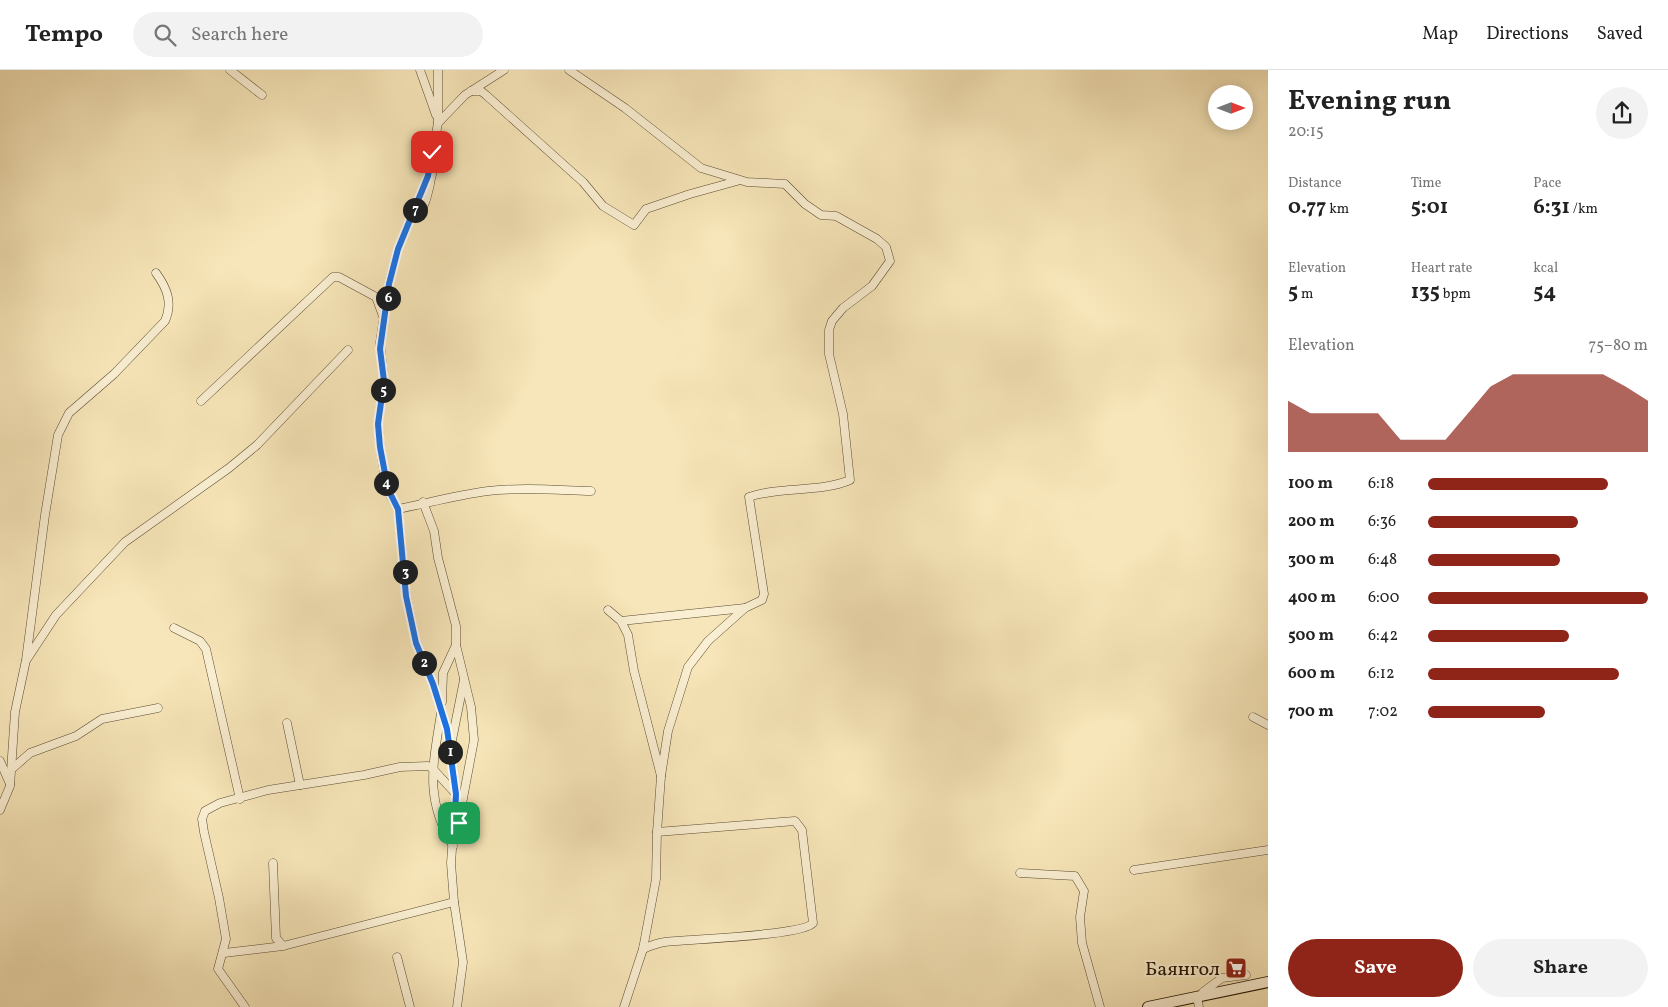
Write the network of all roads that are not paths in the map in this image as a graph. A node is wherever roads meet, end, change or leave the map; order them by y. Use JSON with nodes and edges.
{"nodes":[{"id":1,"x":420,"y":70,"type":"edge"},
{"id":2,"x":438,"y":70,"type":"edge"},
{"id":3,"x":504,"y":70,"type":"edge"},
{"id":4,"x":569,"y":70,"type":"edge"},
{"id":5,"x":233,"y":72,"type":"edge"},
{"id":6,"x":471,"y":91,"type":"junction"},
{"id":7,"x":262,"y":95,"type":"dead end"},
{"id":8,"x":438,"y":121,"type":"junction"},
{"id":9,"x":739,"y":180,"type":"junction"},
{"id":10,"x":156,"y":273,"type":"dead end"},
{"id":11,"x":384,"y":321,"type":"junction"},
{"id":12,"x":348,"y":350,"type":"dead end"},
{"id":13,"x":201,"y":401,"type":"dead end"},
{"id":14,"x":591,"y":491,"type":"dead end"},
{"id":15,"x":423,"y":502,"type":"junction"},
{"id":16,"x":398,"y":509,"type":"junction"},
{"id":17,"x":744,"y":608,"type":"junction"},
{"id":18,"x":608,"y":610,"type":"dead end"},
{"id":19,"x":621,"y":621,"type":"junction"},
{"id":20,"x":174,"y":628,"type":"dead end"},
{"id":21,"x":456,"y":645,"type":"junction"},
{"id":22,"x":26,"y":660,"type":"junction"},
{"id":23,"x":464,"y":678,"type":"junction"},
{"id":24,"x":158,"y":708,"type":"dead end"},
{"id":25,"x":442,"y":711,"type":"junction"},
{"id":26,"x":1253,"y":718,"type":"dead end"},
{"id":27,"x":287,"y":723,"type":"dead end"},
{"id":28,"x":1268,"y":726,"type":"edge"},
{"id":29,"x":450,"y":750,"type":"junction"},
{"id":30,"x":0,"y":761,"type":"edge"},
{"id":31,"x":13,"y":768,"type":"junction"},
{"id":32,"x":432,"y":768,"type":"junction"},
{"id":33,"x":661,"y":776,"type":"junction"},
{"id":34,"x":300,"y":785,"type":"junction"},
{"id":35,"x":10,"y":786,"type":"junction"},
{"id":36,"x":456,"y":794,"type":"junction"},
{"id":37,"x":240,"y":799,"type":"junction"},
{"id":38,"x":0,"y":810,"type":"edge"},
{"id":39,"x":657,"y":832,"type":"junction"},
{"id":40,"x":454,"y":833,"type":"junction"},
{"id":41,"x":453,"y":846,"type":"junction"},
{"id":42,"x":1267,"y":847,"type":"edge"},
{"id":43,"x":273,"y":863,"type":"dead end"},
{"id":44,"x":1134,"y":870,"type":"dead end"},
{"id":45,"x":1020,"y":873,"type":"dead end"},
{"id":46,"x":454,"y":902,"type":"junction"},
{"id":47,"x":283,"y":946,"type":"junction"},
{"id":48,"x":643,"y":949,"type":"junction"},
{"id":49,"x":224,"y":953,"type":"junction"},
{"id":50,"x":397,"y":957,"type":"dead end"},
{"id":51,"x":1246,"y":975,"type":"dead end"},
{"id":52,"x":1268,"y":982,"type":"edge"},
{"id":53,"x":1200,"y":1000,"type":"edge"},
{"id":54,"x":245,"y":1007,"type":"edge"},
{"id":55,"x":410,"y":1007,"type":"edge"},
{"id":56,"x":456,"y":1007,"type":"edge"},
{"id":57,"x":624,"y":1007,"type":"edge"},
{"id":58,"x":1100,"y":1007,"type":"edge"},
{"id":59,"x":1148,"y":1007,"type":"edge"}],
"edges":[{"from":1,"to":8,"type":"street"},
{"from":2,"to":8,"type":"street"},
{"from":3,"to":6,"type":"street"},
{"from":4,"to":9,"type":"street"},
{"from":5,"to":7,"type":"street"},
{"from":6,"to":8,"type":"street"},
{"from":6,"to":9,"type":"street"},
{"from":8,"to":11,"type":"street"},
{"from":9,"to":17,"type":"street"},
{"from":10,"to":22,"type":"street"},
{"from":11,"to":13,"type":"street"},
{"from":11,"to":16,"type":"street"},
{"from":12,"to":22,"type":"street"},
{"from":14,"to":15,"type":"street"},
{"from":15,"to":16,"type":"street"},
{"from":15,"to":21,"type":"street"},
{"from":16,"to":25,"type":"street"},
{"from":17,"to":19,"type":"street"},
{"from":17,"to":33,"type":"street"},
{"from":18,"to":19,"type":"street"},
{"from":19,"to":33,"type":"street"},
{"from":20,"to":37,"type":"street"},
{"from":21,"to":23,"type":"street"},
{"from":21,"to":25,"type":"street"},
{"from":22,"to":31,"type":"street"},
{"from":23,"to":29,"type":"street"},
{"from":23,"to":40,"type":"street"},
{"from":24,"to":31,"type":"street"},
{"from":25,"to":29,"type":"street"},
{"from":25,"to":32,"type":"street"},
{"from":26,"to":28,"type":"street"},
{"from":27,"to":34,"type":"street"},
{"from":29,"to":36,"type":"street"},
{"from":30,"to":35,"type":"street"},
{"from":31,"to":35,"type":"street"},
{"from":32,"to":34,"type":"street"},
{"from":32,"to":36,"type":"street"},
{"from":32,"to":41,"type":"street"},
{"from":33,"to":39,"type":"street"},
{"from":34,"to":37,"type":"street"},
{"from":35,"to":38,"type":"street"},
{"from":36,"to":40,"type":"street"},
{"from":37,"to":49,"type":"street"},
{"from":39,"to":48,"type":"street"},
{"from":39,"to":48,"type":"street"},
{"from":40,"to":41,"type":"street"},
{"from":41,"to":46,"type":"street"},
{"from":42,"to":44,"type":"street"},
{"from":43,"to":47,"type":"street"},
{"from":45,"to":58,"type":"street"},
{"from":46,"to":47,"type":"street"},
{"from":46,"to":56,"type":"street"},
{"from":47,"to":49,"type":"street"},
{"from":48,"to":57,"type":"street"},
{"from":49,"to":54,"type":"street"},
{"from":50,"to":55,"type":"street"},
{"from":51,"to":53,"type":"street"},
{"from":52,"to":53,"type":"main road"},
{"from":53,"to":59,"type":"main road"}]}
